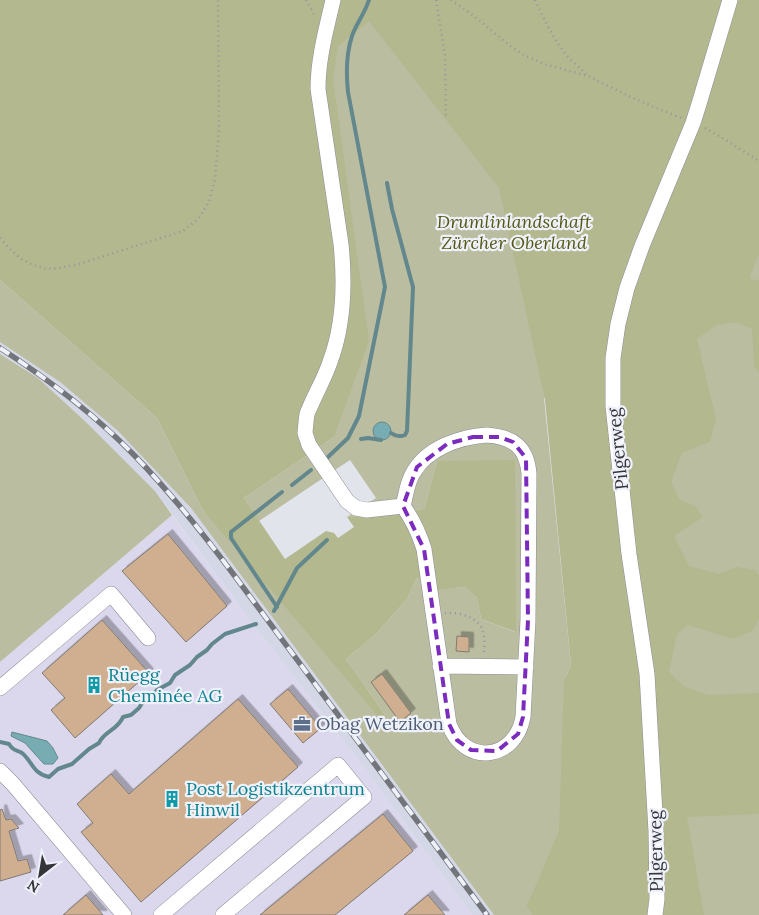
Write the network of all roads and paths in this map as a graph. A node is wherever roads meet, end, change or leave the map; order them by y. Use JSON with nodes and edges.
{"nodes":[{"id":1,"x":218,"y":0,"type":"edge"},
{"id":2,"x":333,"y":0,"type":"edge"},
{"id":3,"x":436,"y":0,"type":"edge"},
{"id":4,"x":452,"y":0,"type":"edge"},
{"id":5,"x":535,"y":0,"type":"edge"},
{"id":6,"x":730,"y":0,"type":"edge"},
{"id":7,"x":588,"y":76,"type":"junction"},
{"id":8,"x":446,"y":118,"type":"dead end"},
{"id":9,"x":693,"y":123,"type":"junction"},
{"id":10,"x":759,"y":161,"type":"edge"},
{"id":11,"x":0,"y":238,"type":"edge"},
{"id":12,"x":403,"y":506,"type":"junction"},
{"id":13,"x":433,"y":614,"type":"junction"},
{"id":14,"x":148,"y":638,"type":"dead end"},
{"id":15,"x":440,"y":666,"type":"junction"},
{"id":16,"x":484,"y":667,"type":"junction"},
{"id":17,"x":526,"y":667,"type":"junction"},
{"id":18,"x":0,"y":688,"type":"edge"},
{"id":19,"x":0,"y":771,"type":"edge"},
{"id":20,"x":124,"y":915,"type":"edge"},
{"id":21,"x":161,"y":915,"type":"edge"},
{"id":22,"x":224,"y":915,"type":"edge"},
{"id":23,"x":656,"y":915,"type":"edge"}],
"edges":[{"from":1,"to":11,"type":"path"},
{"from":2,"to":12,"type":"street"},
{"from":3,"to":8,"type":"path"},
{"from":4,"to":7,"type":"path"},
{"from":5,"to":7,"type":"path"},
{"from":6,"to":9,"type":"street","name":"Pilgerweg"},
{"from":7,"to":9,"type":"path"},
{"from":9,"to":10,"type":"path"},
{"from":9,"to":23,"type":"street","name":"Pilgerweg"},
{"from":12,"to":13,"type":"street"},
{"from":12,"to":17,"type":"street"},
{"from":13,"to":15,"type":"street"},
{"from":13,"to":16,"type":"path"},
{"from":14,"to":18,"type":"street"},
{"from":15,"to":16,"type":"street"},
{"from":15,"to":17,"type":"street"},
{"from":16,"to":17,"type":"street"},
{"from":19,"to":20,"type":"street"},
{"from":21,"to":22,"type":"street"}]}
